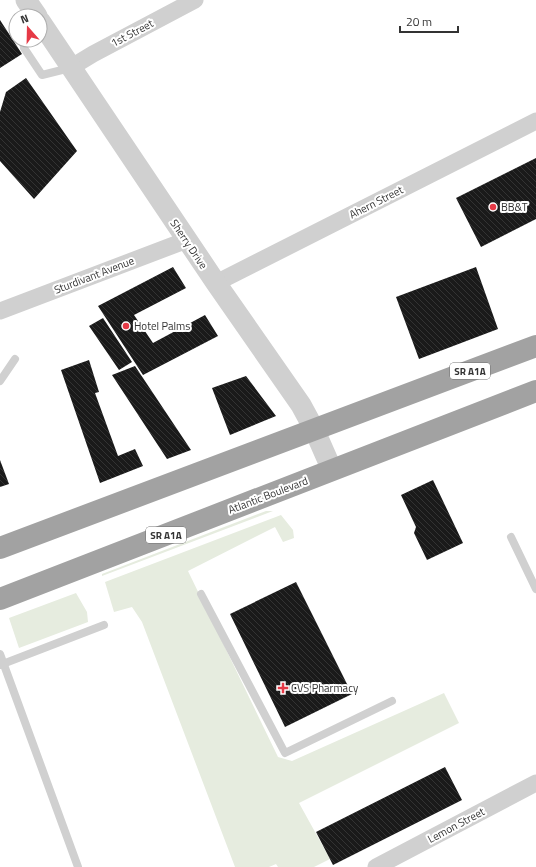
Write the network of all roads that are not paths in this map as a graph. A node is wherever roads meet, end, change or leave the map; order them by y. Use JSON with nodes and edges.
{"nodes":[{"id":1,"x":195,"y":0,"type":"edge"},
{"id":2,"x":48,"y":34,"type":"edge"},
{"id":3,"x":24,"y":48,"type":"edge"},
{"id":4,"x":70,"y":68,"type":"junction"},
{"id":5,"x":536,"y":121,"type":"edge"},
{"id":6,"x":187,"y":240,"type":"junction"},
{"id":7,"x":216,"y":283,"type":"junction"},
{"id":8,"x":0,"y":310,"type":"edge"},
{"id":9,"x":536,"y":346,"type":"edge"},
{"id":10,"x":15,"y":360,"type":"dead end"},
{"id":11,"x":0,"y":381,"type":"edge"},
{"id":12,"x":536,"y":392,"type":"edge"},
{"id":13,"x":314,"y":429,"type":"junction"},
{"id":14,"x":332,"y":470,"type":"junction"},
{"id":15,"x":511,"y":537,"type":"dead end"},
{"id":16,"x":0,"y":548,"type":"edge"},
{"id":17,"x":536,"y":589,"type":"edge"},
{"id":18,"x":201,"y":594,"type":"dead end"},
{"id":19,"x":0,"y":599,"type":"edge"},
{"id":20,"x":104,"y":625,"type":"dead end"},
{"id":21,"x":0,"y":654,"type":"edge"},
{"id":22,"x":2,"y":664,"type":"edge"},
{"id":23,"x":392,"y":701,"type":"dead end"},
{"id":24,"x":536,"y":783,"type":"edge"},
{"id":25,"x":78,"y":867,"type":"edge"},
{"id":26,"x":376,"y":867,"type":"edge"}],
"edges":[{"from":1,"to":4,"type":"street","name":"1st Street"},
{"from":2,"to":4,"type":"street","name":"Sherry Drive"},
{"from":3,"to":4,"type":"lane"},
{"from":4,"to":6,"type":"street","name":"Sherry Drive"},
{"from":5,"to":7,"type":"street","name":"Ahern Street"},
{"from":6,"to":7,"type":"street","name":"Sherry Drive"},
{"from":6,"to":8,"type":"street","name":"Sturdivant Avenue"},
{"from":7,"to":13,"type":"street","name":"Sherry Drive"},
{"from":9,"to":13,"type":"highway","number":"SR A1A"},
{"from":10,"to":11,"type":"lane"},
{"from":12,"to":14,"type":"highway","name":"Atlantic Boulevard","number":"SR A1A"},
{"from":13,"to":14,"type":"street","name":"Sherry Drive"},
{"from":13,"to":16,"type":"highway","number":"SR A1A"},
{"from":14,"to":19,"type":"highway","name":"Atlantic Boulevard","number":"SR A1A"},
{"from":15,"to":17,"type":"lane"},
{"from":18,"to":23,"type":"lane"},
{"from":20,"to":22,"type":"lane"},
{"from":21,"to":22,"type":"lane"},
{"from":22,"to":25,"type":"lane"},
{"from":24,"to":26,"type":"street","name":"Lemon Street"}]}
